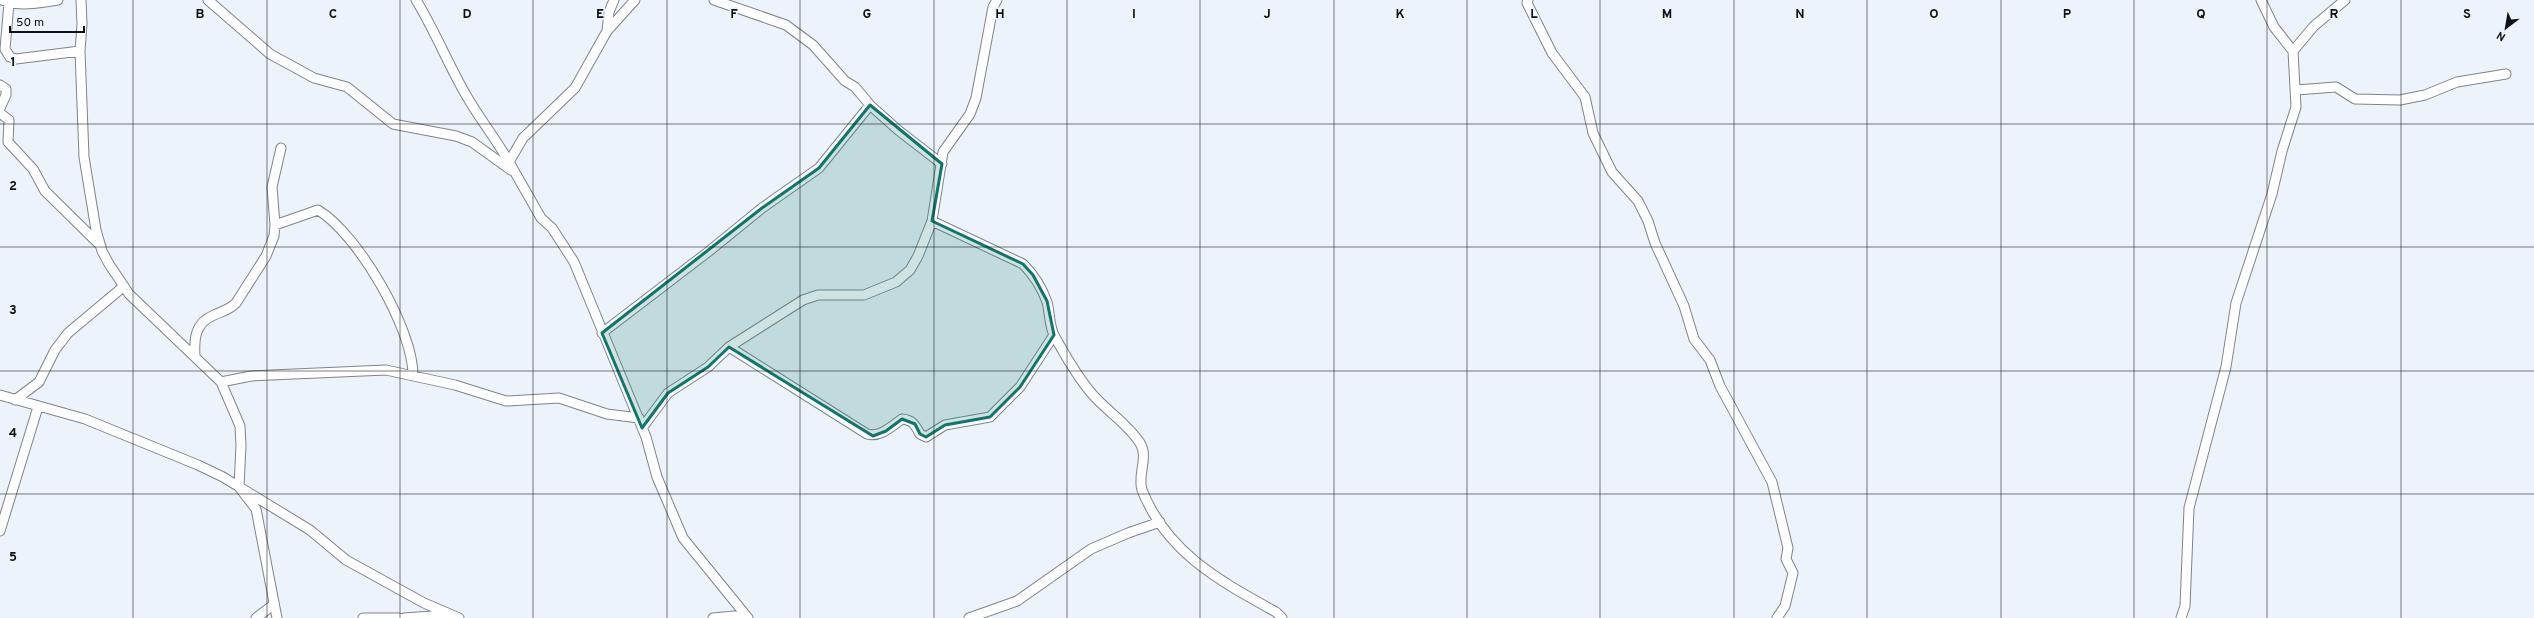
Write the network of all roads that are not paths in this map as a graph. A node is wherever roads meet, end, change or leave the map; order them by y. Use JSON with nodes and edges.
{"nodes":[{"id":1,"x":58,"y":0,"type":"edge"},
{"id":2,"x":81,"y":0,"type":"edge"},
{"id":3,"x":208,"y":0,"type":"edge"},
{"id":4,"x":416,"y":0,"type":"edge"},
{"id":5,"x":606,"y":0,"type":"edge"},
{"id":6,"x":614,"y":0,"type":"edge"},
{"id":7,"x":635,"y":0,"type":"edge"},
{"id":8,"x":714,"y":0,"type":"edge"},
{"id":9,"x":1528,"y":0,"type":"edge"},
{"id":10,"x":2261,"y":0,"type":"edge"},
{"id":11,"x":2345,"y":0,"type":"edge"},
{"id":12,"x":6,"y":1,"type":"edge"},
{"id":13,"x":993,"y":2,"type":"edge"},
{"id":14,"x":609,"y":12,"type":"junction"},
{"id":15,"x":607,"y":31,"type":"junction"},
{"id":16,"x":80,"y":51,"type":"junction"},
{"id":17,"x":2293,"y":51,"type":"junction"},
{"id":18,"x":2506,"y":74,"type":"dead end"},
{"id":19,"x":0,"y":85,"type":"edge"},
{"id":20,"x":2296,"y":90,"type":"junction"},
{"id":21,"x":870,"y":105,"type":"junction"},
{"id":22,"x":0,"y":108,"type":"edge"},
{"id":23,"x":0,"y":113,"type":"edge"},
{"id":24,"x":281,"y":148,"type":"dead end"},
{"id":25,"x":509,"y":162,"type":"junction"},
{"id":26,"x":942,"y":164,"type":"junction"},
{"id":27,"x":516,"y":174,"type":"junction"},
{"id":28,"x":932,"y":221,"type":"junction"},
{"id":29,"x":275,"y":225,"type":"junction"},
{"id":30,"x":101,"y":246,"type":"junction"},
{"id":31,"x":123,"y":287,"type":"junction"},
{"id":32,"x":602,"y":333,"type":"junction"},
{"id":33,"x":1054,"y":335,"type":"junction"},
{"id":34,"x":729,"y":347,"type":"junction"},
{"id":35,"x":195,"y":356,"type":"junction"},
{"id":36,"x":414,"y":375,"type":"junction"},
{"id":37,"x":221,"y":382,"type":"junction"},
{"id":38,"x":0,"y":395,"type":"edge"},
{"id":39,"x":15,"y":400,"type":"junction"},
{"id":40,"x":38,"y":407,"type":"junction"},
{"id":41,"x":639,"y":418,"type":"junction"},
{"id":42,"x":642,"y":428,"type":"junction"},
{"id":43,"x":239,"y":487,"type":"junction"},
{"id":44,"x":3,"y":514,"type":"edge"},
{"id":45,"x":1160,"y":522,"type":"junction"},
{"id":46,"x":0,"y":531,"type":"edge"},
{"id":47,"x":273,"y":605,"type":"junction"},
{"id":48,"x":449,"y":615,"type":"junction"},
{"id":49,"x":256,"y":618,"type":"edge"},
{"id":50,"x":277,"y":618,"type":"edge"},
{"id":51,"x":363,"y":618,"type":"edge"},
{"id":52,"x":399,"y":618,"type":"edge"},
{"id":53,"x":404,"y":618,"type":"edge"},
{"id":54,"x":459,"y":618,"type":"edge"},
{"id":55,"x":713,"y":618,"type":"edge"},
{"id":56,"x":748,"y":618,"type":"edge"},
{"id":57,"x":969,"y":618,"type":"edge"},
{"id":58,"x":1282,"y":618,"type":"edge"},
{"id":59,"x":1777,"y":618,"type":"edge"},
{"id":60,"x":2181,"y":618,"type":"edge"}],
"edges":[{"from":1,"to":12,"type":"street"},
{"from":2,"to":16,"type":"street"},
{"from":3,"to":27,"type":"street"},
{"from":4,"to":25,"type":"street"},
{"from":5,"to":14,"type":"street"},
{"from":6,"to":14,"type":"street"},
{"from":7,"to":15,"type":"street"},
{"from":8,"to":21,"type":"street"},
{"from":9,"to":59,"type":"street"},
{"from":10,"to":17,"type":"street"},
{"from":11,"to":17,"type":"street"},
{"from":12,"to":16,"type":"street"},
{"from":13,"to":26,"type":"street"},
{"from":14,"to":15,"type":"street"},
{"from":15,"to":25,"type":"street"},
{"from":16,"to":30,"type":"street"},
{"from":17,"to":20,"type":"street"},
{"from":18,"to":20,"type":"street"},
{"from":19,"to":22,"type":"street"},
{"from":20,"to":60,"type":"street"},
{"from":21,"to":26,"type":"street"},
{"from":21,"to":32,"type":"street"},
{"from":23,"to":30,"type":"street"},
{"from":24,"to":29,"type":"street"},
{"from":25,"to":27,"type":"street"},
{"from":26,"to":28,"type":"street"},
{"from":27,"to":32,"type":"street"},
{"from":28,"to":33,"type":"street"},
{"from":28,"to":34,"type":"street"},
{"from":29,"to":35,"type":"street"},
{"from":29,"to":36,"type":"street"},
{"from":30,"to":31,"type":"street"},
{"from":31,"to":35,"type":"street"},
{"from":31,"to":39,"type":"street"},
{"from":32,"to":41,"type":"street"},
{"from":33,"to":34,"type":"street"},
{"from":33,"to":45,"type":"street"},
{"from":34,"to":42,"type":"street"},
{"from":35,"to":37,"type":"street"},
{"from":36,"to":37,"type":"street"},
{"from":36,"to":41,"type":"street"},
{"from":37,"to":43,"type":"street"},
{"from":38,"to":39,"type":"street"},
{"from":39,"to":40,"type":"street"},
{"from":40,"to":43,"type":"street"},
{"from":40,"to":44,"type":"street"},
{"from":41,"to":42,"type":"street"},
{"from":42,"to":56,"type":"street"},
{"from":43,"to":47,"type":"street"},
{"from":43,"to":48,"type":"street"},
{"from":44,"to":46,"type":"street"},
{"from":45,"to":57,"type":"street"},
{"from":45,"to":58,"type":"street"},
{"from":47,"to":49,"type":"street"},
{"from":47,"to":50,"type":"street"},
{"from":48,"to":53,"type":"street"},
{"from":48,"to":54,"type":"street"},
{"from":51,"to":52,"type":"street"},
{"from":55,"to":56,"type":"street"}]}
